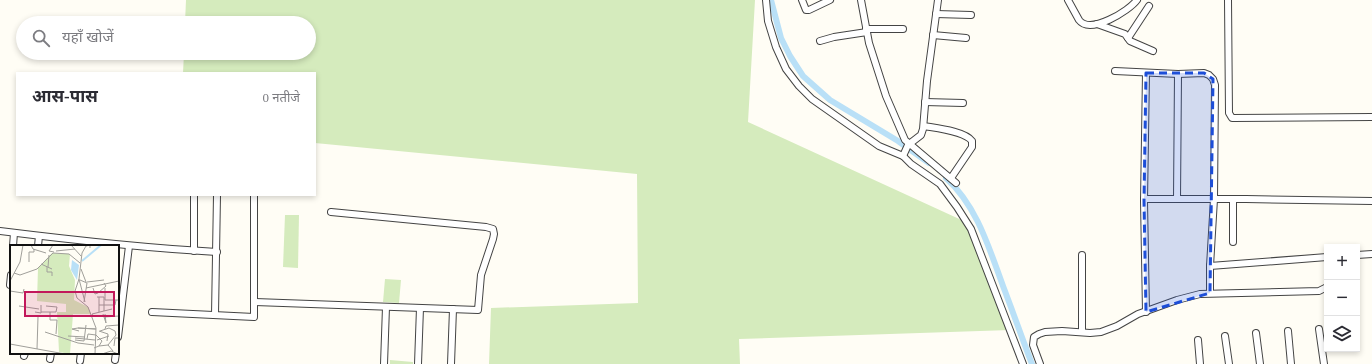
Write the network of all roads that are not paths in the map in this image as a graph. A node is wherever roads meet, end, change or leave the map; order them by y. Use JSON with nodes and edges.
{"nodes":[{"id":1,"x":766,"y":0,"type":"edge"},
{"id":2,"x":802,"y":0,"type":"edge"},
{"id":3,"x":830,"y":0,"type":"edge"},
{"id":4,"x":861,"y":0,"type":"edge"},
{"id":5,"x":938,"y":0,"type":"edge"},
{"id":6,"x":1068,"y":0,"type":"edge"},
{"id":7,"x":1137,"y":0,"type":"edge"},
{"id":8,"x":1228,"y":0,"type":"edge"},
{"id":9,"x":1149,"y":6,"type":"dead end"},
{"id":10,"x":936,"y":14,"type":"junction"},
{"id":11,"x":971,"y":15,"type":"dead end"},
{"id":12,"x":1097,"y":24,"type":"junction"},
{"id":13,"x":903,"y":29,"type":"dead end"},
{"id":14,"x":867,"y":30,"type":"junction"},
{"id":15,"x":933,"y":35,"type":"junction"},
{"id":16,"x":966,"y":38,"type":"dead end"},
{"id":17,"x":1128,"y":38,"type":"junction"},
{"id":18,"x":820,"y":41,"type":"dead end"},
{"id":19,"x":1153,"y":51,"type":"dead end"},
{"id":20,"x":1114,"y":71,"type":"dead end"},
{"id":21,"x":1146,"y":73,"type":"junction"},
{"id":22,"x":1178,"y":74,"type":"junction"},
{"id":23,"x":925,"y":102,"type":"junction"},
{"id":24,"x":963,"y":103,"type":"dead end"},
{"id":25,"x":1372,"y":117,"type":"edge"},
{"id":26,"x":924,"y":126,"type":"junction"},
{"id":27,"x":907,"y":149,"type":"junction"},
{"id":28,"x":951,"y":178,"type":"junction"},
{"id":29,"x":956,"y":183,"type":"dead end"},
{"id":30,"x":194,"y":196,"type":"edge"},
{"id":31,"x":218,"y":196,"type":"edge"},
{"id":32,"x":254,"y":196,"type":"edge"},
{"id":33,"x":1144,"y":199,"type":"junction"},
{"id":34,"x":1177,"y":199,"type":"junction"},
{"id":35,"x":1214,"y":199,"type":"junction"},
{"id":36,"x":1233,"y":199,"type":"junction"},
{"id":37,"x":1372,"y":201,"type":"edge"},
{"id":38,"x":331,"y":212,"type":"dead end"},
{"id":39,"x":0,"y":231,"type":"edge"},
{"id":40,"x":14,"y":233,"type":"junction"},
{"id":41,"x":39,"y":236,"type":"junction"},
{"id":42,"x":1233,"y":242,"type":"dead end"},
{"id":43,"x":66,"y":243,"type":"edge"},
{"id":44,"x":97,"y":244,"type":"edge"},
{"id":45,"x":13,"y":245,"type":"edge"},
{"id":46,"x":38,"y":245,"type":"edge"},
{"id":47,"x":113,"y":245,"type":"edge"},
{"id":48,"x":119,"y":245,"type":"edge"},
{"id":49,"x":129,"y":246,"type":"junction"},
{"id":50,"x":194,"y":251,"type":"junction"},
{"id":51,"x":216,"y":252,"type":"junction"},
{"id":52,"x":1372,"y":254,"type":"edge"},
{"id":53,"x":1082,"y":255,"type":"dead end"},
{"id":54,"x":1360,"y":255,"type":"edge"},
{"id":55,"x":1324,"y":258,"type":"edge"},
{"id":56,"x":1210,"y":266,"type":"junction"},
{"id":57,"x":1324,"y":288,"type":"edge"},
{"id":58,"x":1210,"y":293,"type":"junction"},
{"id":59,"x":255,"y":302,"type":"junction"},
{"id":60,"x":386,"y":307,"type":"junction"},
{"id":61,"x":420,"y":308,"type":"junction"},
{"id":62,"x":453,"y":309,"type":"junction"},
{"id":63,"x":152,"y":312,"type":"dead end"},
{"id":64,"x":1146,"y":312,"type":"junction"},
{"id":65,"x":216,"y":316,"type":"junction"},
{"id":66,"x":119,"y":328,"type":"edge"},
{"id":67,"x":1320,"y":329,"type":"dead end"},
{"id":68,"x":1288,"y":331,"type":"dead end"},
{"id":69,"x":1082,"y":332,"type":"junction"},
{"id":70,"x":1256,"y":333,"type":"dead end"},
{"id":71,"x":1225,"y":336,"type":"dead end"},
{"id":72,"x":1198,"y":340,"type":"dead end"},
{"id":73,"x":81,"y":354,"type":"edge"},
{"id":74,"x":116,"y":354,"type":"edge"},
{"id":75,"x":115,"y":360,"type":"dead end"},
{"id":76,"x":80,"y":361,"type":"dead end"},
{"id":77,"x":384,"y":364,"type":"edge"},
{"id":78,"x":418,"y":364,"type":"edge"},
{"id":79,"x":451,"y":364,"type":"edge"},
{"id":80,"x":1023,"y":364,"type":"edge"},
{"id":81,"x":1040,"y":364,"type":"edge"},
{"id":82,"x":1200,"y":364,"type":"edge"},
{"id":83,"x":1229,"y":364,"type":"edge"},
{"id":84,"x":1260,"y":364,"type":"edge"},
{"id":85,"x":1291,"y":364,"type":"edge"},
{"id":86,"x":1324,"y":364,"type":"edge"}],
"edges":[{"from":1,"to":27,"type":"street"},
{"from":2,"to":3,"type":"street"},
{"from":4,"to":14,"type":"street"},
{"from":5,"to":10,"type":"street"},
{"from":6,"to":12,"type":"street"},
{"from":7,"to":12,"type":"street"},
{"from":8,"to":25,"type":"street"},
{"from":9,"to":17,"type":"street"},
{"from":10,"to":11,"type":"street"},
{"from":10,"to":15,"type":"street"},
{"from":12,"to":17,"type":"street"},
{"from":13,"to":14,"type":"street"},
{"from":14,"to":18,"type":"street"},
{"from":14,"to":27,"type":"street"},
{"from":15,"to":16,"type":"street"},
{"from":15,"to":23,"type":"street"},
{"from":17,"to":19,"type":"street"},
{"from":20,"to":21,"type":"street"},
{"from":21,"to":22,"type":"street"},
{"from":21,"to":33,"type":"street"},
{"from":22,"to":34,"type":"street"},
{"from":22,"to":35,"type":"street"},
{"from":23,"to":24,"type":"street"},
{"from":23,"to":26,"type":"street"},
{"from":26,"to":27,"type":"street"},
{"from":26,"to":28,"type":"street"},
{"from":27,"to":28,"type":"street"},
{"from":27,"to":80,"type":"street"},
{"from":28,"to":29,"type":"street"},
{"from":30,"to":50,"type":"street"},
{"from":31,"to":51,"type":"street"},
{"from":32,"to":59,"type":"street"},
{"from":33,"to":34,"type":"street"},
{"from":33,"to":64,"type":"street"},
{"from":34,"to":35,"type":"street"},
{"from":35,"to":36,"type":"street"},
{"from":35,"to":56,"type":"street"},
{"from":36,"to":37,"type":"street"},
{"from":36,"to":42,"type":"street"},
{"from":38,"to":62,"type":"street"},
{"from":39,"to":40,"type":"street"},
{"from":40,"to":41,"type":"street"},
{"from":40,"to":45,"type":"street"},
{"from":41,"to":43,"type":"street"},
{"from":41,"to":46,"type":"street"},
{"from":43,"to":44,"type":"street"},
{"from":44,"to":47,"type":"street"},
{"from":48,"to":49,"type":"street"},
{"from":49,"to":50,"type":"street"},
{"from":49,"to":66,"type":"street"},
{"from":50,"to":51,"type":"street"},
{"from":51,"to":65,"type":"street"},
{"from":52,"to":54,"type":"street"},
{"from":53,"to":69,"type":"street"},
{"from":55,"to":56,"type":"street"},
{"from":56,"to":58,"type":"street"},
{"from":57,"to":58,"type":"street"},
{"from":58,"to":64,"type":"street"},
{"from":59,"to":60,"type":"street"},
{"from":59,"to":65,"type":"street"},
{"from":60,"to":61,"type":"street"},
{"from":60,"to":77,"type":"street"},
{"from":61,"to":62,"type":"street"},
{"from":61,"to":78,"type":"street"},
{"from":62,"to":79,"type":"street"},
{"from":63,"to":65,"type":"street"},
{"from":64,"to":69,"type":"street"},
{"from":67,"to":86,"type":"street"},
{"from":68,"to":85,"type":"street"},
{"from":69,"to":81,"type":"street"},
{"from":70,"to":84,"type":"street"},
{"from":71,"to":83,"type":"street"},
{"from":72,"to":82,"type":"street"},
{"from":73,"to":76,"type":"street"},
{"from":74,"to":75,"type":"street"}]}
